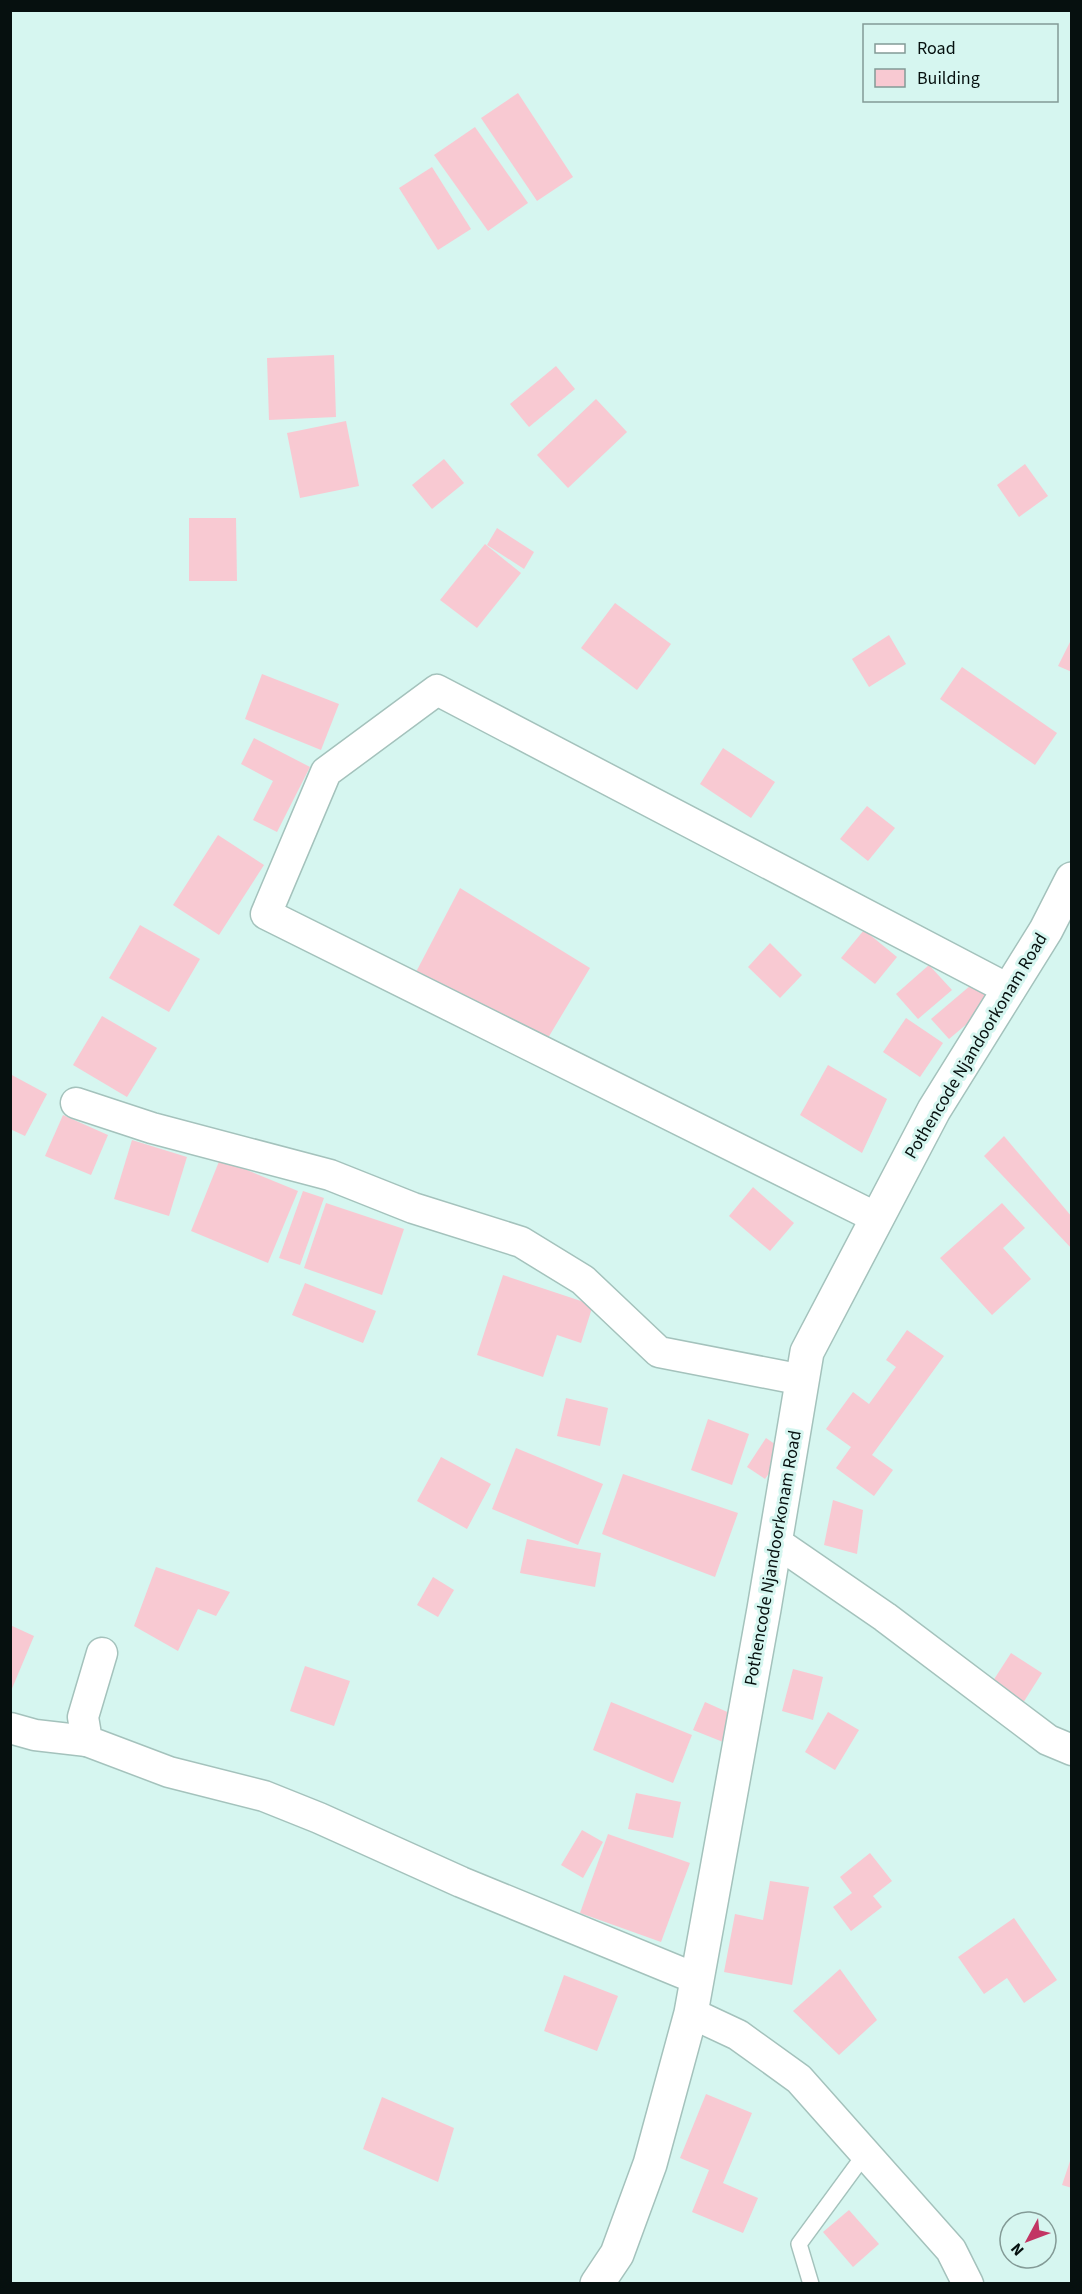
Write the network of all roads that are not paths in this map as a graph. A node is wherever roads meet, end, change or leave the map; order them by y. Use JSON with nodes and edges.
{"nodes":[{"id":1,"x":1071,"y":879,"type":"edge"},
{"id":2,"x":1010,"y":990,"type":"junction"},
{"id":3,"x":76,"y":1103,"type":"dead end"},
{"id":4,"x":877,"y":1218,"type":"junction"},
{"id":5,"x":803,"y":1380,"type":"junction"},
{"id":6,"x":776,"y":1542,"type":"junction"},
{"id":7,"x":102,"y":1653,"type":"dead end"},
{"id":8,"x":10,"y":1728,"type":"edge"},
{"id":9,"x":87,"y":1741,"type":"junction"},
{"id":10,"x":1071,"y":1750,"type":"edge"},
{"id":11,"x":697,"y":1979,"type":"junction"},
{"id":12,"x":691,"y":2013,"type":"junction"},
{"id":13,"x":865,"y":2154,"type":"junction"},
{"id":14,"x":597,"y":2283,"type":"edge"},
{"id":15,"x":812,"y":2283,"type":"edge"},
{"id":16,"x":968,"y":2283,"type":"edge"}],
"edges":[{"from":1,"to":2,"type":"main road","name":"Pothencode Njandoorkonam Road"},
{"from":2,"to":4,"type":"main road","name":"Pothencode Njandoorkonam Road"},
{"from":2,"to":4,"type":"street"},
{"from":3,"to":5,"type":"street"},
{"from":4,"to":5,"type":"main road","name":"Pothencode Njandoorkonam Road"},
{"from":5,"to":6,"type":"main road","name":"Pothencode Njandoorkonam Road"},
{"from":6,"to":10,"type":"street"},
{"from":6,"to":11,"type":"main road","name":"Pothencode Njandoorkonam Road"},
{"from":7,"to":9,"type":"street"},
{"from":8,"to":9,"type":"street"},
{"from":9,"to":11,"type":"street"},
{"from":11,"to":12,"type":"main road","name":"Pothencode Njandoorkonam Road"},
{"from":12,"to":13,"type":"street"},
{"from":12,"to":14,"type":"main road","name":"Pothencode Njandoorkonam Road"},
{"from":13,"to":15,"type":"lane"},
{"from":13,"to":16,"type":"street"}]}
